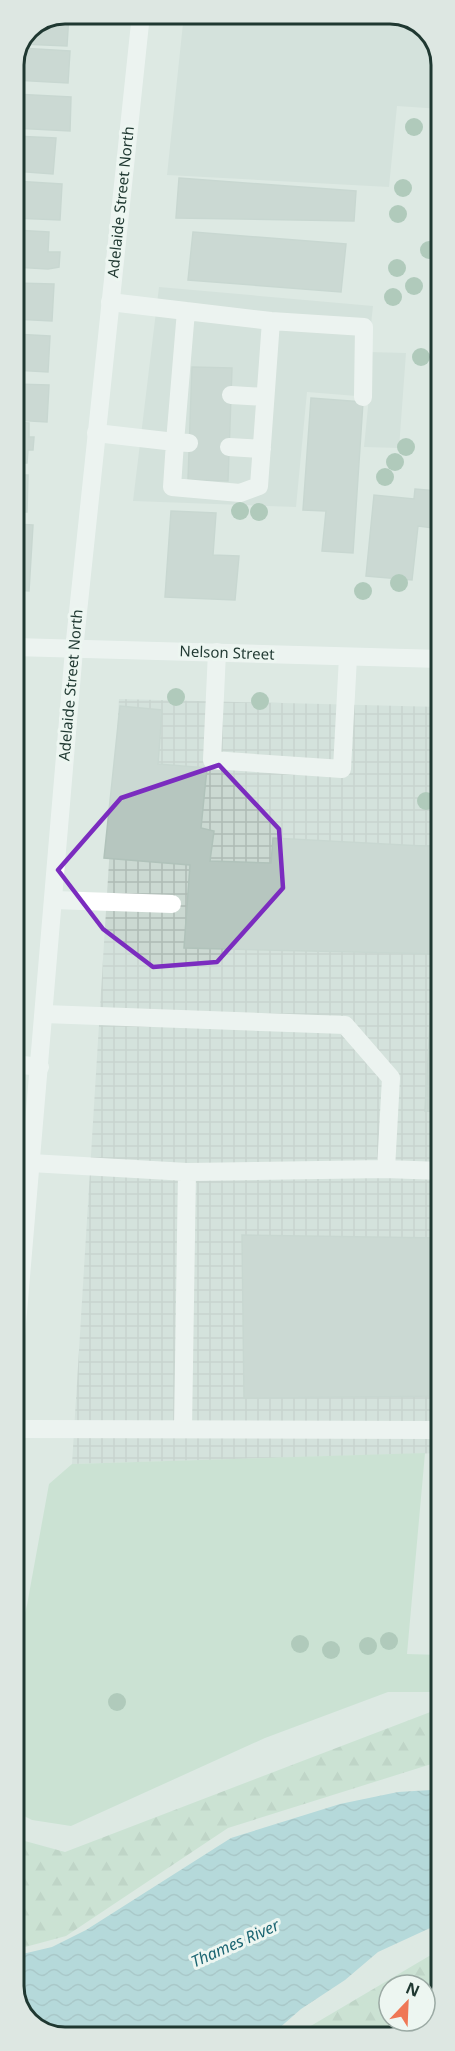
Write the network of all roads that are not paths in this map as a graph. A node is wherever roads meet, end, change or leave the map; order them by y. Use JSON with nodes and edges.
{"nodes":[{"id":1,"x":140,"y":24,"type":"edge"},
{"id":2,"x":110,"y":302,"type":"junction"},
{"id":3,"x":186,"y":311,"type":"junction"},
{"id":4,"x":271,"y":321,"type":"junction"},
{"id":5,"x":231,"y":395,"type":"dead end"},
{"id":6,"x":265,"y":397,"type":"junction"},
{"id":7,"x":363,"y":397,"type":"dead end"},
{"id":8,"x":96,"y":433,"type":"junction"},
{"id":9,"x":182,"y":443,"type":"junction"},
{"id":10,"x":229,"y":447,"type":"dead end"},
{"id":11,"x":262,"y":449,"type":"junction"},
{"id":12,"x":24,"y":648,"type":"edge"},
{"id":13,"x":74,"y":650,"type":"junction"},
{"id":14,"x":217,"y":652,"type":"junction"},
{"id":15,"x":348,"y":657,"type":"junction"},
{"id":16,"x":431,"y":659,"type":"edge"},
{"id":17,"x":53,"y":900,"type":"junction"},
{"id":18,"x":172,"y":904,"type":"dead end"},
{"id":19,"x":44,"y":1014,"type":"junction"},
{"id":20,"x":24,"y":1065,"type":"edge"},
{"id":21,"x":40,"y":1066,"type":"junction"},
{"id":22,"x":32,"y":1163,"type":"junction"},
{"id":23,"x":386,"y":1169,"type":"junction"},
{"id":24,"x":431,"y":1171,"type":"edge"},
{"id":25,"x":187,"y":1172,"type":"junction"},
{"id":26,"x":24,"y":1250,"type":"edge"},
{"id":27,"x":24,"y":1428,"type":"edge"},
{"id":28,"x":183,"y":1429,"type":"junction"},
{"id":29,"x":431,"y":1430,"type":"edge"}],
"edges":[{"from":1,"to":2,"type":"main road","name":"Adelaide Street North"},
{"from":2,"to":3,"type":"main road"},
{"from":2,"to":8,"type":"main road","name":"Adelaide Street North"},
{"from":3,"to":4,"type":"main road"},
{"from":3,"to":9,"type":"main road"},
{"from":4,"to":6,"type":"main road"},
{"from":4,"to":7,"type":"main road"},
{"from":5,"to":6,"type":"main road"},
{"from":6,"to":11,"type":"main road"},
{"from":8,"to":9,"type":"main road"},
{"from":8,"to":13,"type":"main road","name":"Adelaide Street North"},
{"from":9,"to":11,"type":"main road"},
{"from":10,"to":11,"type":"main road"},
{"from":12,"to":13,"type":"main road","name":"Nelson Street"},
{"from":13,"to":14,"type":"main road","name":"Nelson Street"},
{"from":13,"to":17,"type":"main road","name":"Adelaide Street North"},
{"from":14,"to":15,"type":"main road","name":"Nelson Street"},
{"from":14,"to":15,"type":"main road"},
{"from":15,"to":16,"type":"main road","name":"Nelson Street"},
{"from":17,"to":18,"type":"main road"},
{"from":17,"to":19,"type":"main road","name":"Adelaide Street North"},
{"from":19,"to":21,"type":"main road","name":"Adelaide Street North"},
{"from":19,"to":23,"type":"main road"},
{"from":20,"to":21,"type":"main road"},
{"from":21,"to":22,"type":"main road","name":"Adelaide Street North"},
{"from":22,"to":25,"type":"main road"},
{"from":22,"to":26,"type":"main road","name":"Adelaide Street North"},
{"from":23,"to":24,"type":"main road"},
{"from":23,"to":25,"type":"main road"},
{"from":25,"to":28,"type":"main road"},
{"from":27,"to":28,"type":"main road"},
{"from":28,"to":29,"type":"main road"}]}
